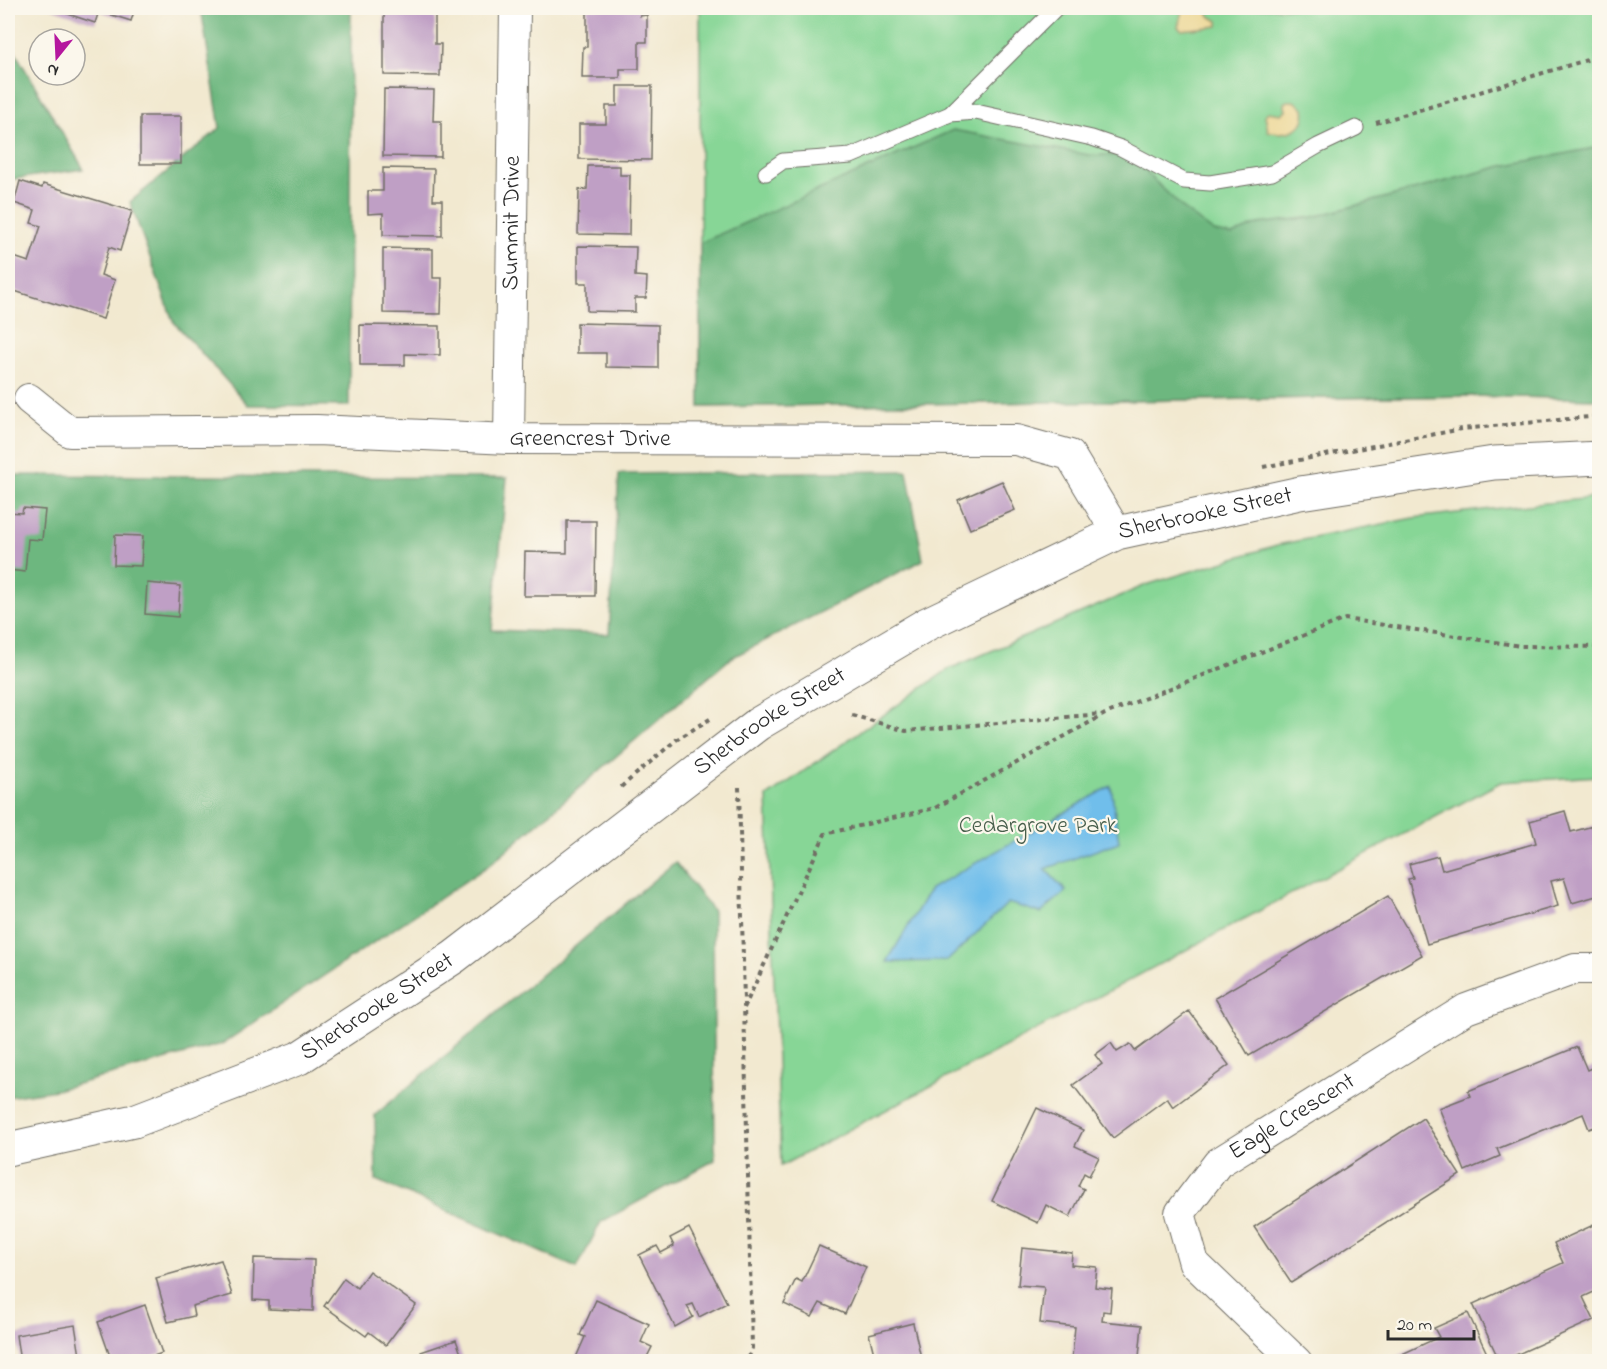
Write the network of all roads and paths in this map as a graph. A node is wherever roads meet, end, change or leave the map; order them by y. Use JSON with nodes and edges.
{"nodes":[{"id":1,"x":515,"y":8,"type":"edge"},
{"id":2,"x":1056,"y":8,"type":"edge"},
{"id":3,"x":1599,"y":56,"type":"edge"},
{"id":4,"x":950,"y":114,"type":"junction"},
{"id":5,"x":1356,"y":128,"type":"joint"},
{"id":6,"x":766,"y":173,"type":"dead end"},
{"id":7,"x":29,"y":399,"type":"dead end"},
{"id":8,"x":509,"y":439,"type":"junction"},
{"id":9,"x":1599,"y":458,"type":"edge"},
{"id":10,"x":1117,"y":533,"type":"junction"},
{"id":11,"x":1599,"y":647,"type":"edge"},
{"id":12,"x":1105,"y":714,"type":"junction"},
{"id":13,"x":852,"y":715,"type":"dead end"},
{"id":14,"x":739,"y":787,"type":"dead end"},
{"id":15,"x":1599,"y":969,"type":"edge"},
{"id":16,"x":744,"y":1008,"type":"junction"},
{"id":17,"x":8,"y":1149,"type":"edge"},
{"id":18,"x":747,"y":1362,"type":"edge"},
{"id":19,"x":1297,"y":1362,"type":"edge"}],
"edges":[{"from":1,"to":8,"type":"street","name":"Summit Drive"},
{"from":2,"to":4,"type":"lane"},
{"from":3,"to":5,"type":"path"},
{"from":4,"to":5,"type":"lane"},
{"from":4,"to":6,"type":"lane"},
{"from":7,"to":8,"type":"street","name":"Greencrest Drive"},
{"from":8,"to":10,"type":"street","name":"Greencrest Drive"},
{"from":9,"to":10,"type":"main road","name":"Sherbrooke Street"},
{"from":10,"to":17,"type":"main road","name":"Sherbrooke Street"},
{"from":11,"to":12,"type":"path"},
{"from":12,"to":13,"type":"path"},
{"from":12,"to":16,"type":"path"},
{"from":14,"to":16,"type":"path"},
{"from":15,"to":19,"type":"street","name":"Eagle Crescent"},
{"from":16,"to":18,"type":"path"}]}
